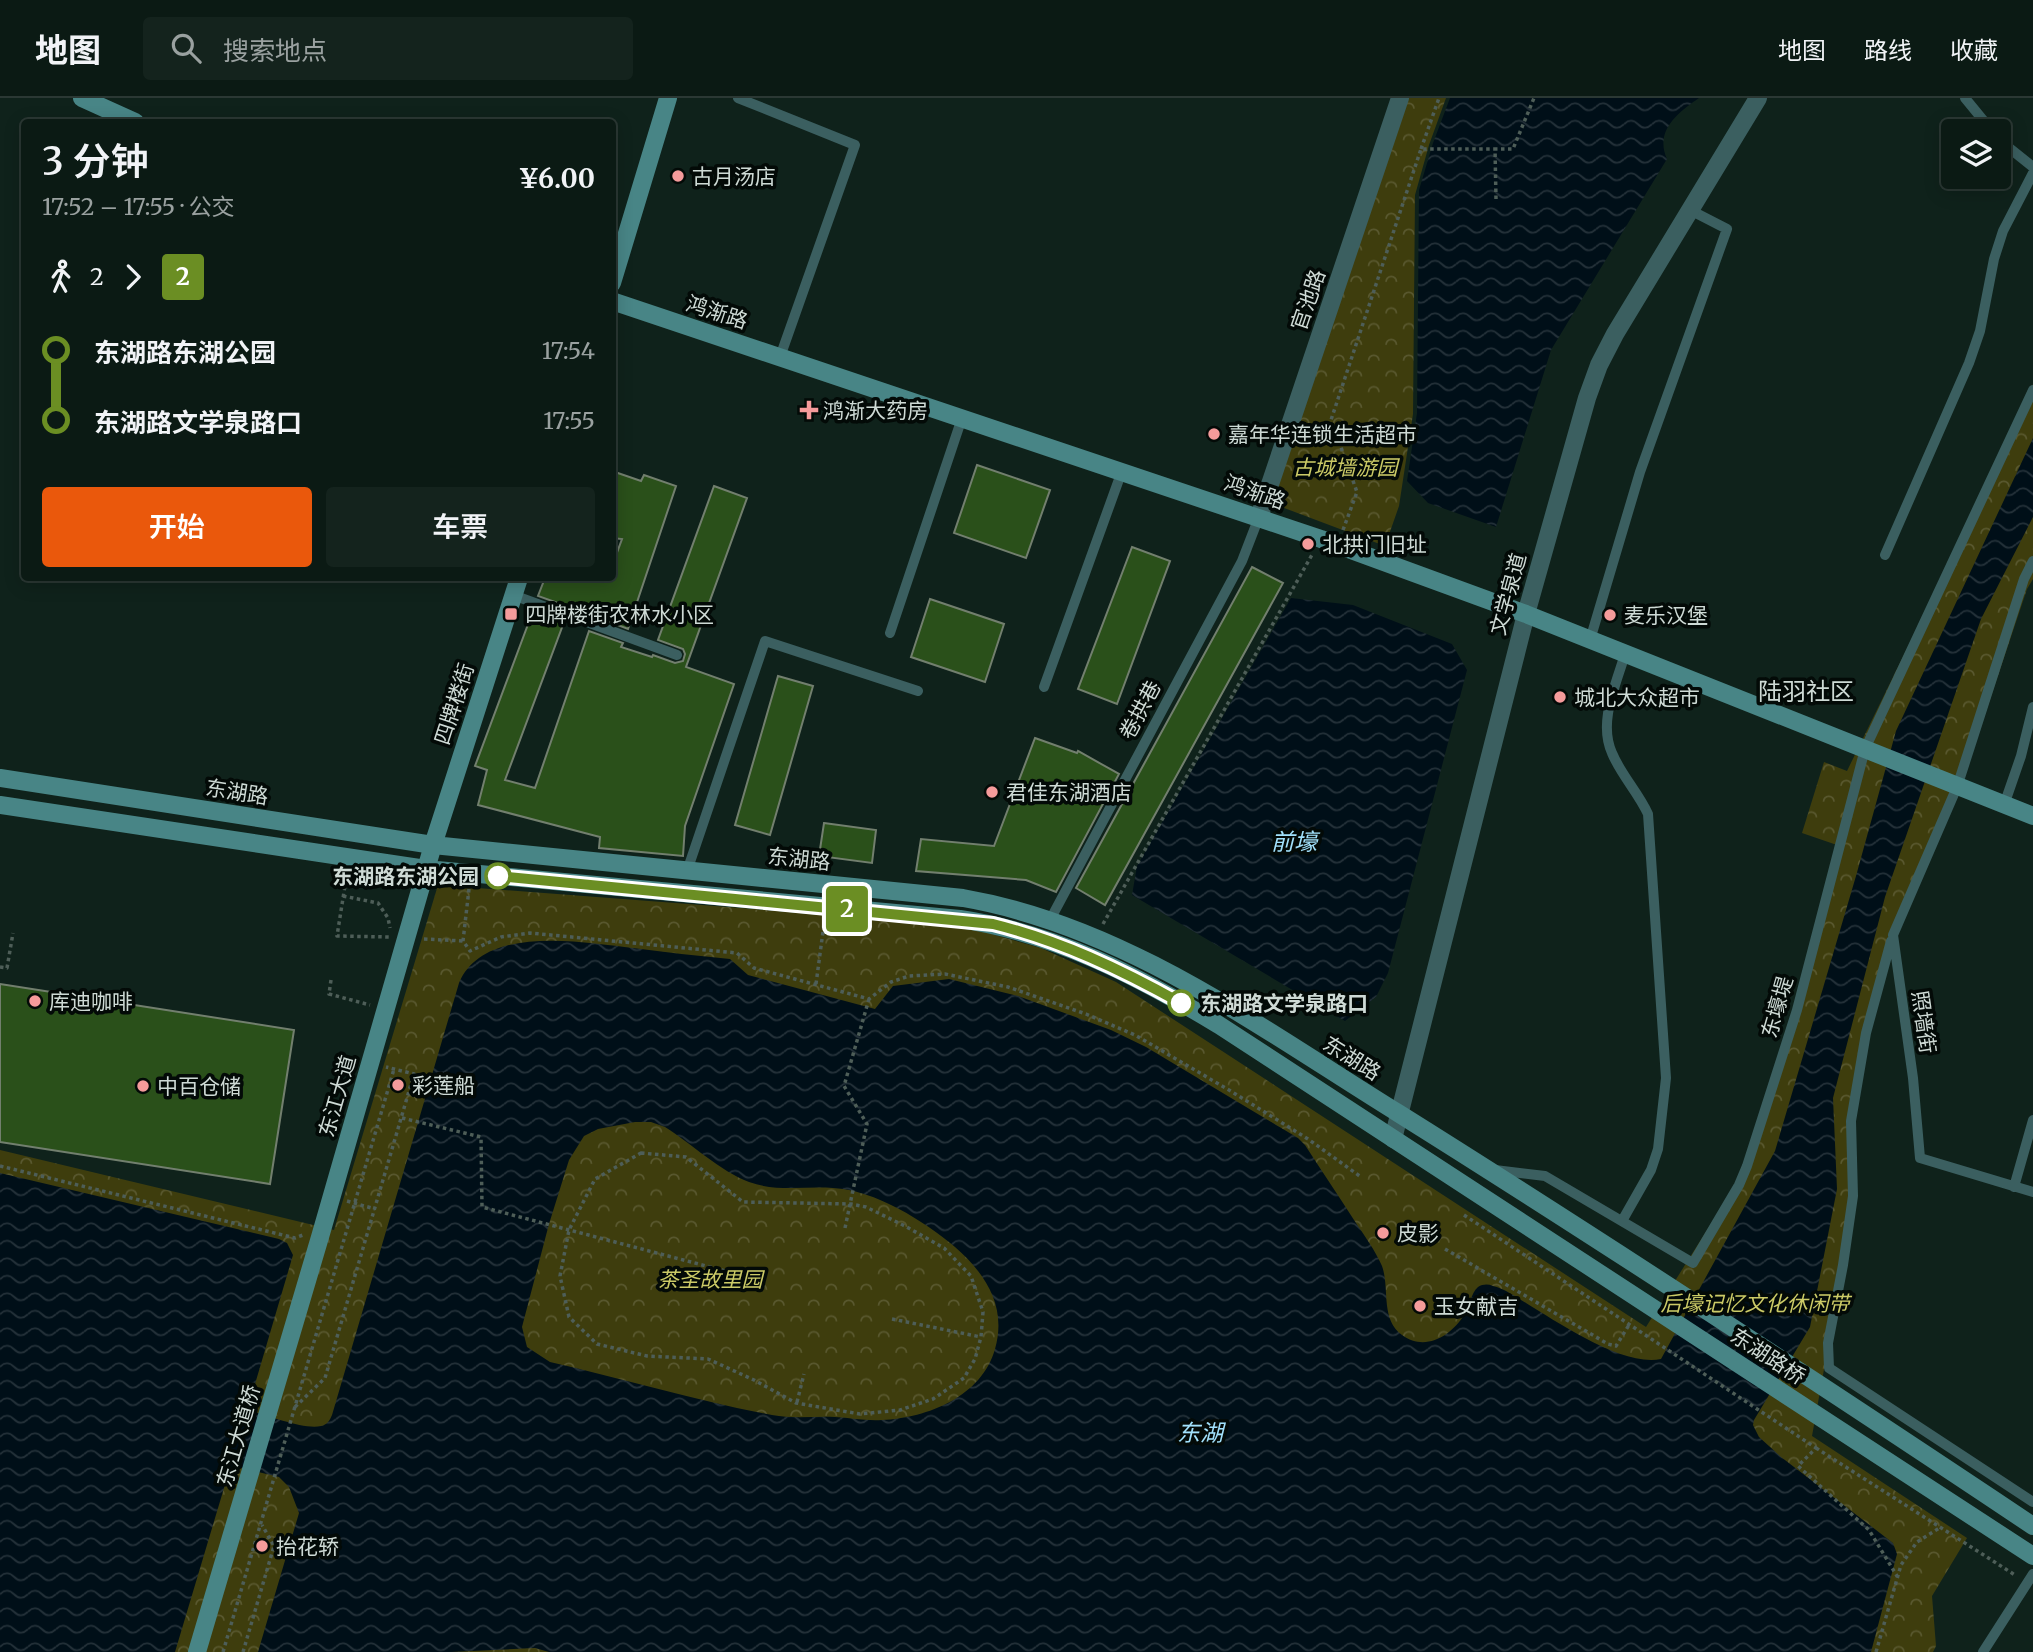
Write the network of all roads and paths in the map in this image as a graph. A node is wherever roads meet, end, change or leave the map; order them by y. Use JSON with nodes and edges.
{"nodes":[{"id":1,"x":82,"y":98,"type":"edge"},
{"id":2,"x":668,"y":98,"type":"edge"},
{"id":3,"x":738,"y":98,"type":"edge"},
{"id":4,"x":1400,"y":98,"type":"edge"},
{"id":5,"x":1440,"y":98,"type":"edge"},
{"id":6,"x":1534,"y":98,"type":"edge"},
{"id":7,"x":1758,"y":98,"type":"edge"},
{"id":8,"x":1965,"y":98,"type":"edge"},
{"id":9,"x":128,"y":119,"type":"edge"},
{"id":10,"x":1982,"y":119,"type":"edge"},
{"id":11,"x":1421,"y":149,"type":"junction"},
{"id":12,"x":1495,"y":149,"type":"junction"},
{"id":13,"x":2011,"y":149,"type":"edge"},
{"id":14,"x":2033,"y":167,"type":"edge"},
{"id":15,"x":2033,"y":173,"type":"edge"},
{"id":16,"x":1496,"y":199,"type":"dead end"},
{"id":17,"x":1690,"y":210,"type":"junction"},
{"id":18,"x":616,"y":270,"type":"edge"},
{"id":19,"x":616,"y":302,"type":"edge"},
{"id":20,"x":780,"y":357,"type":"junction"},
{"id":21,"x":2033,"y":390,"type":"edge"},
{"id":22,"x":962,"y":418,"type":"junction"},
{"id":23,"x":1122,"y":471,"type":"junction"},
{"id":24,"x":1259,"y":517,"type":"junction"},
{"id":25,"x":1329,"y":542,"type":"junction"},
{"id":26,"x":1885,"y":555,"type":"dead end"},
{"id":27,"x":2033,"y":561,"type":"edge"},
{"id":28,"x":516,"y":586,"type":"edge"},
{"id":29,"x":1526,"y":614,"type":"junction"},
{"id":30,"x":890,"y":633,"type":"dead end"},
{"id":31,"x":1590,"y":640,"type":"junction"},
{"id":32,"x":1625,"y":654,"type":"junction"},
{"id":33,"x":677,"y":655,"type":"dead end"},
{"id":34,"x":1044,"y":687,"type":"dead end"},
{"id":35,"x":918,"y":691,"type":"dead end"},
{"id":36,"x":2033,"y":707,"type":"edge"},
{"id":37,"x":1869,"y":751,"type":"junction"},
{"id":38,"x":0,"y":778,"type":"edge"},
{"id":39,"x":1950,"y":784,"type":"junction"},
{"id":40,"x":2004,"y":804,"type":"junction"},
{"id":41,"x":0,"y":805,"type":"edge"},
{"id":42,"x":2033,"y":816,"type":"edge"},
{"id":43,"x":433,"y":845,"type":"junction"},
{"id":44,"x":349,"y":858,"type":"junction"},
{"id":45,"x":426,"y":869,"type":"junction"},
{"id":46,"x":687,"y":870,"type":"junction"},
{"id":47,"x":471,"y":874,"type":"junction"},
{"id":48,"x":343,"y":896,"type":"junction"},
{"id":49,"x":826,"y":907,"type":"junction"},
{"id":50,"x":1050,"y":919,"type":"junction"},
{"id":51,"x":13,"y":933,"type":"dead end"},
{"id":52,"x":1893,"y":935,"type":"junction"},
{"id":53,"x":398,"y":937,"type":"junction"},
{"id":54,"x":1095,"y":938,"type":"junction"},
{"id":55,"x":463,"y":941,"type":"junction"},
{"id":56,"x":385,"y":948,"type":"dead end"},
{"id":57,"x":0,"y":967,"type":"edge"},
{"id":58,"x":331,"y":980,"type":"dead end"},
{"id":59,"x":816,"y":984,"type":"junction"},
{"id":60,"x":373,"y":994,"type":"dead end"},
{"id":61,"x":869,"y":999,"type":"junction"},
{"id":62,"x":378,"y":1007,"type":"junction"},
{"id":63,"x":370,"y":1063,"type":"junction"},
{"id":64,"x":394,"y":1069,"type":"junction"},
{"id":65,"x":1399,"y":1114,"type":"junction"},
{"id":66,"x":402,"y":1118,"type":"junction"},
{"id":67,"x":2033,"y":1120,"type":"edge"},
{"id":68,"x":1393,"y":1139,"type":"junction"},
{"id":69,"x":0,"y":1166,"type":"edge"},
{"id":70,"x":1487,"y":1169,"type":"junction"},
{"id":71,"x":1361,"y":1177,"type":"dead end"},
{"id":72,"x":2014,"y":1187,"type":"junction"},
{"id":73,"x":1522,"y":1192,"type":"joint"},
{"id":74,"x":2033,"y":1192,"type":"edge"},
{"id":75,"x":332,"y":1197,"type":"junction"},
{"id":76,"x":354,"y":1203,"type":"junction"},
{"id":77,"x":851,"y":1204,"type":"junction"},
{"id":78,"x":375,"y":1209,"type":"junction"},
{"id":79,"x":1464,"y":1215,"type":"dead end"},
{"id":80,"x":1622,"y":1221,"type":"junction"},
{"id":81,"x":845,"y":1228,"type":"dead end"},
{"id":82,"x":569,"y":1230,"type":"junction"},
{"id":83,"x":305,"y":1231,"type":"dead end"},
{"id":84,"x":1445,"y":1249,"type":"dead end"},
{"id":85,"x":748,"y":1277,"type":"dead end"},
{"id":86,"x":892,"y":1318,"type":"dead end"},
{"id":87,"x":1629,"y":1325,"type":"junction"},
{"id":88,"x":981,"y":1337,"type":"junction"},
{"id":89,"x":284,"y":1359,"type":"joint"},
{"id":90,"x":804,"y":1374,"type":"dead end"},
{"id":91,"x":796,"y":1403,"type":"junction"},
{"id":92,"x":295,"y":1407,"type":"junction"},
{"id":93,"x":1816,"y":1448,"type":"junction"},
{"id":94,"x":2033,"y":1502,"type":"edge"},
{"id":95,"x":261,"y":1524,"type":"junction"},
{"id":96,"x":2033,"y":1526,"type":"edge"},
{"id":97,"x":1941,"y":1527,"type":"junction"},
{"id":98,"x":2033,"y":1556,"type":"edge"},
{"id":99,"x":1896,"y":1576,"type":"junction"},
{"id":100,"x":2030,"y":1579,"type":"edge"},
{"id":101,"x":197,"y":1652,"type":"edge"},
{"id":102,"x":223,"y":1652,"type":"edge"},
{"id":103,"x":243,"y":1652,"type":"edge"},
{"id":104,"x":1876,"y":1652,"type":"edge"},
{"id":105,"x":1983,"y":1652,"type":"edge"}],
"edges":[{"from":1,"to":9,"type":"main road"},
{"from":2,"to":18,"type":"main road"},
{"from":3,"to":20,"type":"lane"},
{"from":4,"to":24,"type":"street","name":"官池路"},
{"from":5,"to":11,"type":"path"},
{"from":6,"to":12,"type":"path"},
{"from":7,"to":17,"type":"street","name":"文学泉道"},
{"from":8,"to":10,"type":"lane"},
{"from":11,"to":12,"type":"path"},
{"from":11,"to":25,"type":"path"},
{"from":12,"to":16,"type":"path"},
{"from":13,"to":14,"type":"lane"},
{"from":15,"to":26,"type":"lane"},
{"from":17,"to":29,"type":"street","name":"文学泉道"},
{"from":17,"to":31,"type":"lane"},
{"from":19,"to":20,"type":"main road","name":"鸿渐路"},
{"from":20,"to":22,"type":"main road","name":"鸿渐路"},
{"from":21,"to":37,"type":"lane","name":"东壕堤"},
{"from":22,"to":23,"type":"main road","name":"鸿渐路"},
{"from":22,"to":30,"type":"lane"},
{"from":23,"to":24,"type":"main road","name":"鸿渐路"},
{"from":23,"to":34,"type":"lane"},
{"from":24,"to":25,"type":"main road","name":"鸿渐路"},
{"from":24,"to":50,"type":"lane","name":"卷拱巷"},
{"from":25,"to":29,"type":"main road","name":"鸿渐路"},
{"from":25,"to":54,"type":"path"},
{"from":27,"to":39,"type":"lane"},
{"from":28,"to":33,"type":"lane"},
{"from":28,"to":43,"type":"main road","name":"四牌楼街"},
{"from":29,"to":31,"type":"main road","name":"鸿渐路"},
{"from":29,"to":65,"type":"street","name":"文学泉道"},
{"from":31,"to":32,"type":"main road","name":"鸿渐路"},
{"from":32,"to":37,"type":"main road","name":"鸿渐路"},
{"from":32,"to":80,"type":"lane"},
{"from":35,"to":46,"type":"lane"},
{"from":36,"to":40,"type":"lane"},
{"from":37,"to":39,"type":"main road","name":"鸿渐路"},
{"from":37,"to":80,"type":"lane","name":"东壕堤"},
{"from":38,"to":43,"type":"main road","name":"东湖路"},
{"from":39,"to":40,"type":"main road"},
{"from":39,"to":52,"type":"lane"},
{"from":40,"to":42,"type":"main road"},
{"from":41,"to":44,"type":"main road"},
{"from":43,"to":45,"type":"main road","name":"东江大道"},
{"from":43,"to":46,"type":"main road","name":"东湖路"},
{"from":44,"to":45,"type":"main road"},
{"from":44,"to":48,"type":"path"},
{"from":45,"to":47,"type":"main road"},
{"from":45,"to":53,"type":"main road","name":"东江大道"},
{"from":46,"to":50,"type":"main road","name":"东湖路"},
{"from":47,"to":49,"type":"main road"},
{"from":47,"to":55,"type":"path"},
{"from":48,"to":53,"type":"path"},
{"from":48,"to":53,"type":"path"},
{"from":49,"to":59,"type":"path"},
{"from":49,"to":68,"type":"main road"},
{"from":50,"to":54,"type":"main road","name":"东湖路"},
{"from":51,"to":57,"type":"path"},
{"from":52,"to":72,"type":"lane","name":"照墙街"},
{"from":52,"to":94,"type":"lane"},
{"from":53,"to":55,"type":"path"},
{"from":53,"to":56,"type":"path"},
{"from":53,"to":62,"type":"main road","name":"东江大道"},
{"from":54,"to":65,"type":"main road","name":"东湖路"},
{"from":55,"to":59,"type":"path"},
{"from":58,"to":62,"type":"path"},
{"from":59,"to":61,"type":"path"},
{"from":60,"to":62,"type":"path"},
{"from":61,"to":71,"type":"path"},
{"from":61,"to":77,"type":"path"},
{"from":62,"to":63,"type":"main road","name":"东江大道"},
{"from":63,"to":64,"type":"path"},
{"from":63,"to":75,"type":"main road","name":"东江大道"},
{"from":64,"to":66,"type":"path"},
{"from":64,"to":76,"type":"path"},
{"from":65,"to":68,"type":"street","name":"文学泉道"},
{"from":65,"to":70,"type":"main road","name":"东湖路"},
{"from":66,"to":78,"type":"path"},
{"from":66,"to":82,"type":"path"},
{"from":67,"to":72,"type":"lane"},
{"from":68,"to":98,"type":"main road","name":"东湖路桥"},
{"from":69,"to":83,"type":"path"},
{"from":70,"to":73,"type":"main road","name":"东湖路"},
{"from":70,"to":80,"type":"lane"},
{"from":72,"to":74,"type":"lane","name":"照墙街"},
{"from":73,"to":96,"type":"main road","name":"东湖路桥"},
{"from":75,"to":76,"type":"path"},
{"from":75,"to":89,"type":"main road","name":"东江大道"},
{"from":76,"to":78,"type":"path"},
{"from":76,"to":92,"type":"path"},
{"from":77,"to":81,"type":"path"},
{"from":77,"to":82,"type":"path"},
{"from":77,"to":88,"type":"path"},
{"from":78,"to":92,"type":"path"},
{"from":79,"to":87,"type":"path"},
{"from":82,"to":85,"type":"path"},
{"from":82,"to":91,"type":"path"},
{"from":84,"to":87,"type":"path"},
{"from":86,"to":88,"type":"path"},
{"from":87,"to":93,"type":"path"},
{"from":88,"to":91,"type":"path"},
{"from":89,"to":101,"type":"main road","name":"东江大道桥"},
{"from":90,"to":91,"type":"path"},
{"from":92,"to":95,"type":"path"},
{"from":93,"to":97,"type":"path"},
{"from":93,"to":99,"type":"path"},
{"from":95,"to":102,"type":"path"},
{"from":95,"to":103,"type":"path"},
{"from":97,"to":99,"type":"path"},
{"from":97,"to":100,"type":"path"},
{"from":99,"to":104,"type":"path"},
{"from":100,"to":105,"type":"lane"}]}
